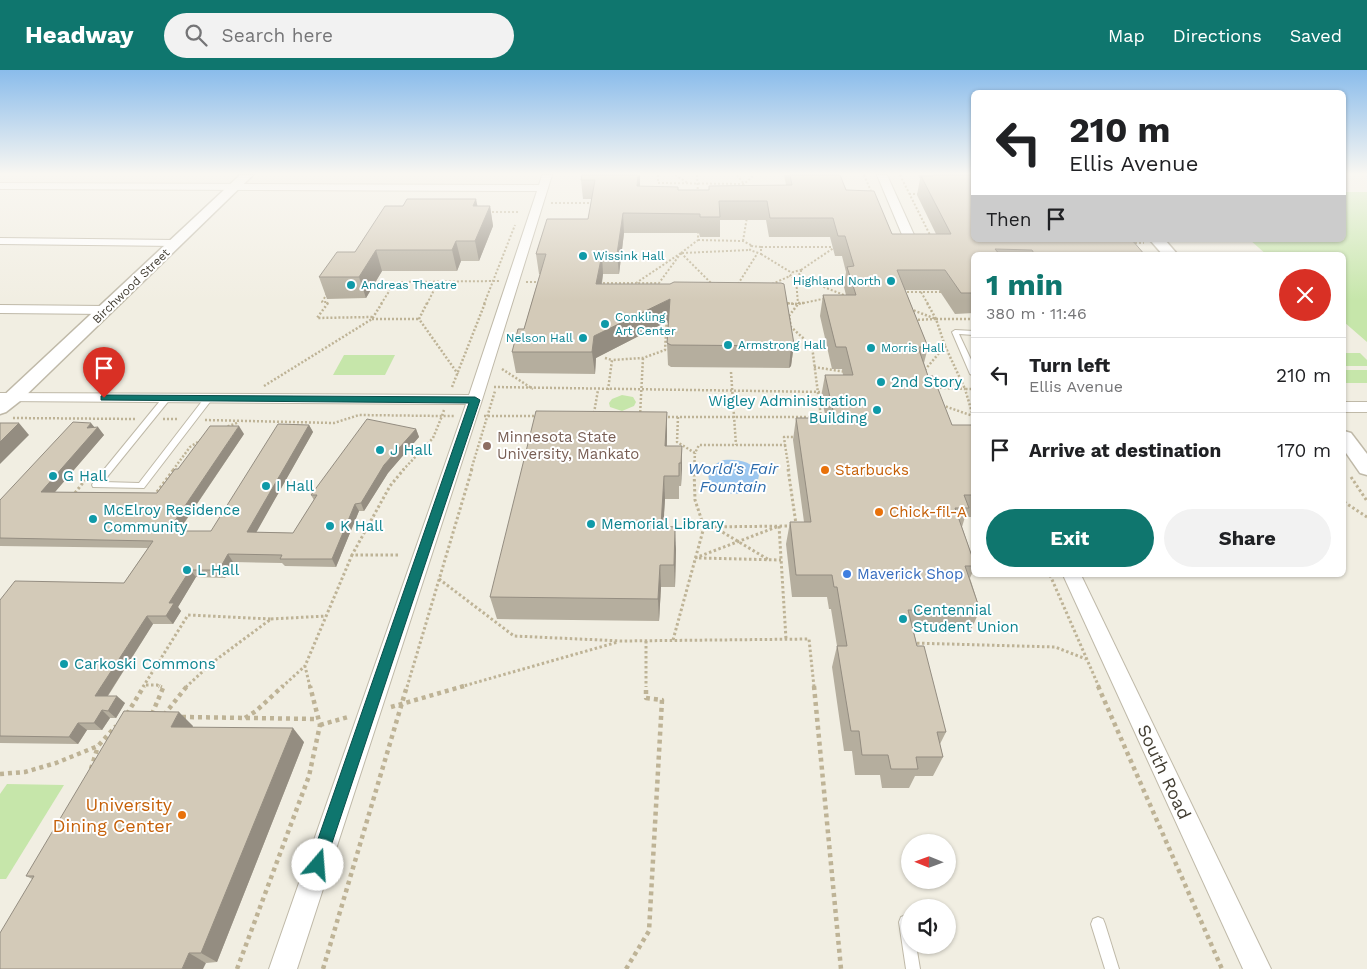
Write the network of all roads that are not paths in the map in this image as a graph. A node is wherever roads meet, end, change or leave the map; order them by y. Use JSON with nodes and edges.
{"nodes":[{"id":1,"x":203,"y":217,"type":"edge"},
{"id":2,"x":534,"y":217,"type":"edge"},
{"id":3,"x":901,"y":217,"type":"edge"},
{"id":4,"x":910,"y":237,"type":"edge"},
{"id":5,"x":0,"y":241,"type":"edge"},
{"id":6,"x":1152,"y":242,"type":"edge"},
{"id":7,"x":176,"y":243,"type":"junction"},
{"id":8,"x":1167,"y":252,"type":"edge"},
{"id":9,"x":0,"y":309,"type":"edge"},
{"id":10,"x":106,"y":310,"type":"junction"},
{"id":11,"x":971,"y":333,"type":"edge"},
{"id":12,"x":965,"y":356,"type":"junction"},
{"id":13,"x":971,"y":356,"type":"edge"},
{"id":14,"x":971,"y":368,"type":"edge"},
{"id":15,"x":477,"y":393,"type":"junction"},
{"id":16,"x":161,"y":398,"type":"junction"},
{"id":17,"x":209,"y":398,"type":"junction"},
{"id":18,"x":5,"y":405,"type":"edge"},
{"id":19,"x":1346,"y":407,"type":"edge"},
{"id":20,"x":1367,"y":407,"type":"edge"},
{"id":21,"x":1346,"y":440,"type":"edge"},
{"id":22,"x":1367,"y":468,"type":"edge"},
{"id":23,"x":1073,"y":577,"type":"edge"},
{"id":24,"x":1098,"y":924,"type":"dead end"},
{"id":25,"x":911,"y":954,"type":"edge"},
{"id":26,"x":283,"y":969,"type":"edge"},
{"id":27,"x":913,"y":969,"type":"edge"},
{"id":28,"x":1112,"y":969,"type":"edge"},
{"id":29,"x":1257,"y":969,"type":"edge"}],
"edges":[{"from":1,"to":7,"type":"street","name":"Birchwood Street"},
{"from":2,"to":15,"type":"street"},
{"from":3,"to":4,"type":"street"},
{"from":5,"to":7,"type":"street"},
{"from":6,"to":8,"type":"street"},
{"from":7,"to":10,"type":"street","name":"Birchwood Street"},
{"from":9,"to":10,"type":"street"},
{"from":10,"to":18,"type":"street","name":"Birchwood Street"},
{"from":11,"to":12,"type":"lane"},
{"from":12,"to":13,"type":"lane"},
{"from":12,"to":14,"type":"lane"},
{"from":15,"to":17,"type":"street"},
{"from":15,"to":26,"type":"street"},
{"from":16,"to":17,"type":"street"},
{"from":16,"to":17,"type":"lane"},
{"from":16,"to":18,"type":"street"},
{"from":19,"to":20,"type":"street"},
{"from":21,"to":22,"type":"street"},
{"from":23,"to":29,"type":"street","name":"South Road"},
{"from":24,"to":28,"type":"lane"},
{"from":25,"to":27,"type":"lane"}]}
